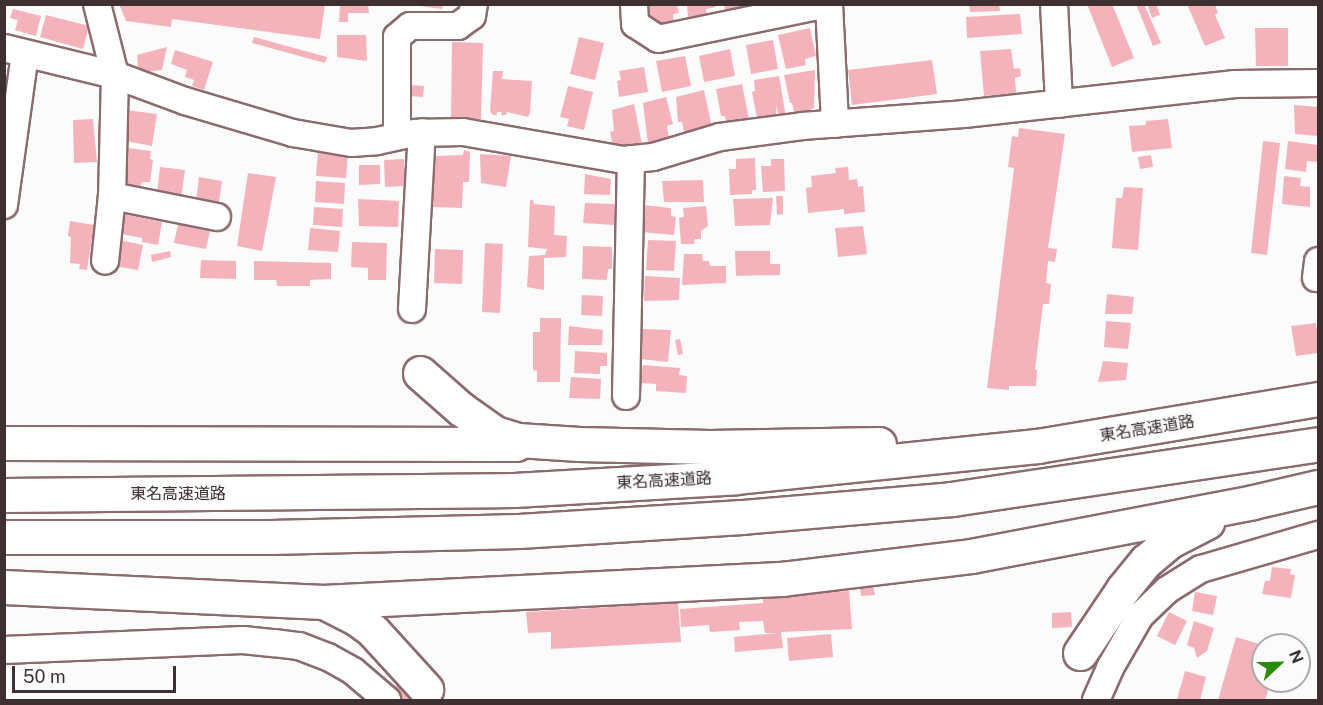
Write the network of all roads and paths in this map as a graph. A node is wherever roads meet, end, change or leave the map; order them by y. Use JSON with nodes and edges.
{"nodes":[{"id":1,"x":97,"y":4,"type":"edge"},
{"id":2,"x":474,"y":4,"type":"edge"},
{"id":3,"x":634,"y":4,"type":"edge"},
{"id":4,"x":828,"y":4,"type":"edge"},
{"id":5,"x":1054,"y":4,"type":"edge"},
{"id":6,"x":15,"y":50,"type":"edge"},
{"id":7,"x":115,"y":75,"type":"junction"},
{"id":8,"x":1318,"y":83,"type":"edge"},
{"id":9,"x":1059,"y":104,"type":"junction"},
{"id":10,"x":835,"y":124,"type":"junction"},
{"id":11,"x":422,"y":132,"type":"junction"},
{"id":12,"x":397,"y":136,"type":"junction"},
{"id":13,"x":631,"y":159,"type":"junction"},
{"id":14,"x":112,"y":196,"type":"junction"},
{"id":15,"x":4,"y":205,"type":"edge"},
{"id":16,"x":217,"y":217,"type":"dead end"},
{"id":17,"x":105,"y":261,"type":"dead end"},
{"id":18,"x":412,"y":309,"type":"dead end"},
{"id":19,"x":420,"y":373,"type":"dead end"},
{"id":20,"x":626,"y":396,"type":"dead end"},
{"id":21,"x":1318,"y":399,"type":"edge"},
{"id":22,"x":1144,"y":430,"type":"junction"},
{"id":23,"x":4,"y":443,"type":"edge"},
{"id":24,"x":579,"y":444,"type":"junction"},
{"id":25,"x":1318,"y":444,"type":"edge"},
{"id":26,"x":1318,"y":488,"type":"edge"},
{"id":27,"x":4,"y":495,"type":"edge"},
{"id":28,"x":1318,"y":534,"type":"edge"},
{"id":29,"x":4,"y":537,"type":"edge"},
{"id":30,"x":4,"y":587,"type":"edge"},
{"id":31,"x":324,"y":602,"type":"junction"},
{"id":32,"x":4,"y":650,"type":"edge"},
{"id":33,"x":1080,"y":653,"type":"dead end"},
{"id":34,"x":426,"y":689,"type":"dead end"},
{"id":35,"x":387,"y":700,"type":"edge"},
{"id":36,"x":1096,"y":700,"type":"edge"}],
"edges":[{"from":1,"to":7,"type":"street"},
{"from":2,"to":12,"type":"street"},
{"from":3,"to":4,"type":"street"},
{"from":4,"to":10,"type":"street"},
{"from":5,"to":9,"type":"street"},
{"from":6,"to":7,"type":"street"},
{"from":6,"to":15,"type":"street"},
{"from":7,"to":12,"type":"street"},
{"from":7,"to":14,"type":"street"},
{"from":8,"to":9,"type":"street"},
{"from":9,"to":10,"type":"street"},
{"from":10,"to":13,"type":"street"},
{"from":11,"to":12,"type":"street"},
{"from":11,"to":13,"type":"street"},
{"from":11,"to":18,"type":"street"},
{"from":13,"to":20,"type":"street"},
{"from":14,"to":16,"type":"street"},
{"from":14,"to":17,"type":"street"},
{"from":19,"to":24,"type":"highway"},
{"from":21,"to":22,"type":"highway","name":"東名高速道路"},
{"from":22,"to":24,"type":"highway"},
{"from":22,"to":27,"type":"highway","name":"東名高速道路"},
{"from":23,"to":24,"type":"highway"},
{"from":25,"to":29,"type":"highway"},
{"from":26,"to":31,"type":"highway"},
{"from":26,"to":33,"type":"highway"},
{"from":28,"to":36,"type":"street"},
{"from":30,"to":31,"type":"highway"},
{"from":31,"to":34,"type":"highway"},
{"from":32,"to":35,"type":"street"}]}
